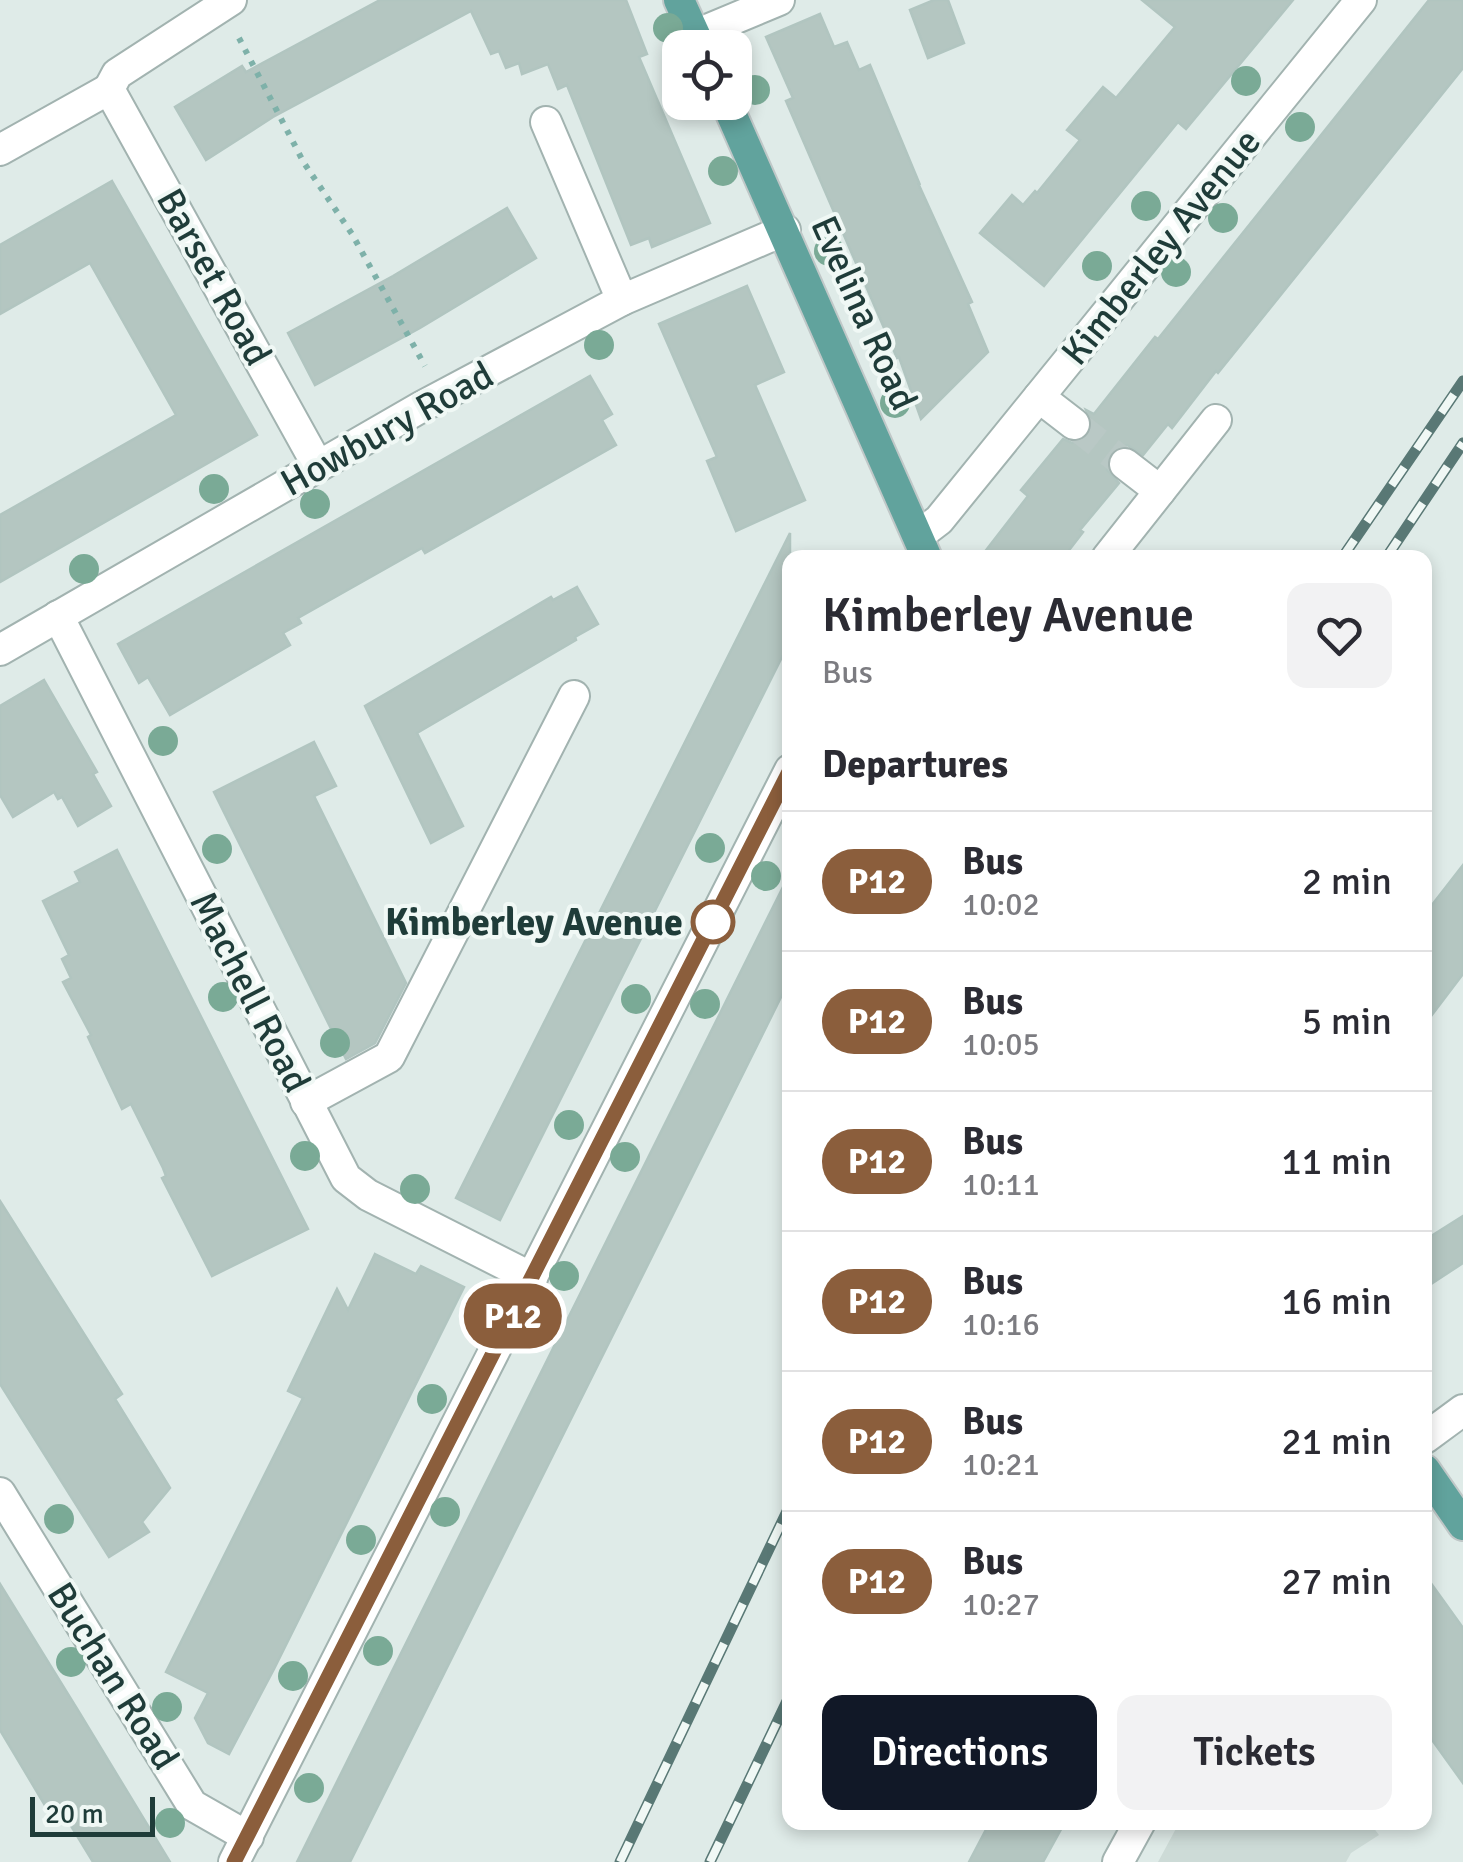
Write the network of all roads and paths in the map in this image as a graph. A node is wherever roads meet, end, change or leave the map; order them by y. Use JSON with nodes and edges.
{"nodes":[{"id":1,"x":679,"y":0,"type":"edge"},
{"id":2,"x":779,"y":0,"type":"edge"},
{"id":3,"x":1362,"y":0,"type":"edge"},
{"id":4,"x":227,"y":3,"type":"edge"},
{"id":5,"x":693,"y":30,"type":"edge"},
{"id":6,"x":720,"y":30,"type":"edge"},
{"id":7,"x":109,"y":89,"type":"junction"},
{"id":8,"x":734,"y":120,"type":"edge"},
{"id":9,"x":546,"y":122,"type":"dead end"},
{"id":10,"x":0,"y":150,"type":"edge"},
{"id":11,"x":784,"y":230,"type":"junction"},
{"id":12,"x":622,"y":300,"type":"junction"},
{"id":13,"x":442,"y":396,"type":"junction"},
{"id":14,"x":1039,"y":397,"type":"junction"},
{"id":15,"x":1216,"y":420,"type":"dead end"},
{"id":16,"x":1074,"y":424,"type":"tunnel mouth"},
{"id":17,"x":1126,"y":464,"type":"tunnel mouth"},
{"id":18,"x":318,"y":466,"type":"junction"},
{"id":19,"x":1160,"y":491,"type":"junction"},
{"id":20,"x":922,"y":547,"type":"edge"},
{"id":21,"x":1113,"y":550,"type":"edge"},
{"id":22,"x":58,"y":616,"type":"junction"},
{"id":23,"x":0,"y":650,"type":"edge"},
{"id":24,"x":574,"y":696,"type":"dead end"},
{"id":25,"x":782,"y":786,"type":"edge"},
{"id":26,"x":306,"y":1102,"type":"junction"},
{"id":27,"x":532,"y":1278,"type":"junction"},
{"id":28,"x":1463,"y":1410,"type":"edge"},
{"id":29,"x":1432,"y":1433,"type":"edge"},
{"id":30,"x":1432,"y":1480,"type":"edge"},
{"id":31,"x":0,"y":1493,"type":"edge"},
{"id":32,"x":1463,"y":1525,"type":"edge"},
{"id":33,"x":1136,"y":1830,"type":"edge"},
{"id":34,"x":241,"y":1850,"type":"edge"},
{"id":35,"x":1118,"y":1862,"type":"edge"}],
"edges":[{"from":1,"to":5,"type":"main road"},
{"from":2,"to":6,"type":"street"},
{"from":3,"to":14,"type":"street","name":"Kimberley Avenue"},
{"from":4,"to":7,"type":"street"},
{"from":4,"to":13,"type":"path"},
{"from":7,"to":10,"type":"street"},
{"from":7,"to":18,"type":"street","name":"Barset Road"},
{"from":8,"to":11,"type":"main road","name":"Evelina Road"},
{"from":9,"to":12,"type":"street"},
{"from":11,"to":12,"type":"street","name":"Howbury Road"},
{"from":11,"to":20,"type":"main road","name":"Evelina Road"},
{"from":12,"to":13,"type":"street","name":"Howbury Road"},
{"from":13,"to":18,"type":"street","name":"Howbury Road"},
{"from":14,"to":16,"type":"street"},
{"from":14,"to":20,"type":"street","name":"Kimberley Avenue"},
{"from":15,"to":19,"type":"street"},
{"from":17,"to":19,"type":"street"},
{"from":18,"to":22,"type":"street","name":"Howbury Road"},
{"from":19,"to":21,"type":"street"},
{"from":22,"to":23,"type":"street","name":"Howbury Road"},
{"from":22,"to":26,"type":"street","name":"Machell Road"},
{"from":24,"to":26,"type":"street"},
{"from":25,"to":27,"type":"street"},
{"from":26,"to":27,"type":"street","name":"Machell Road"},
{"from":27,"to":34,"type":"street"},
{"from":28,"to":29,"type":"street"},
{"from":30,"to":32,"type":"main road"},
{"from":31,"to":34,"type":"street","name":"Buchan Road"},
{"from":33,"to":35,"type":"street"}]}
